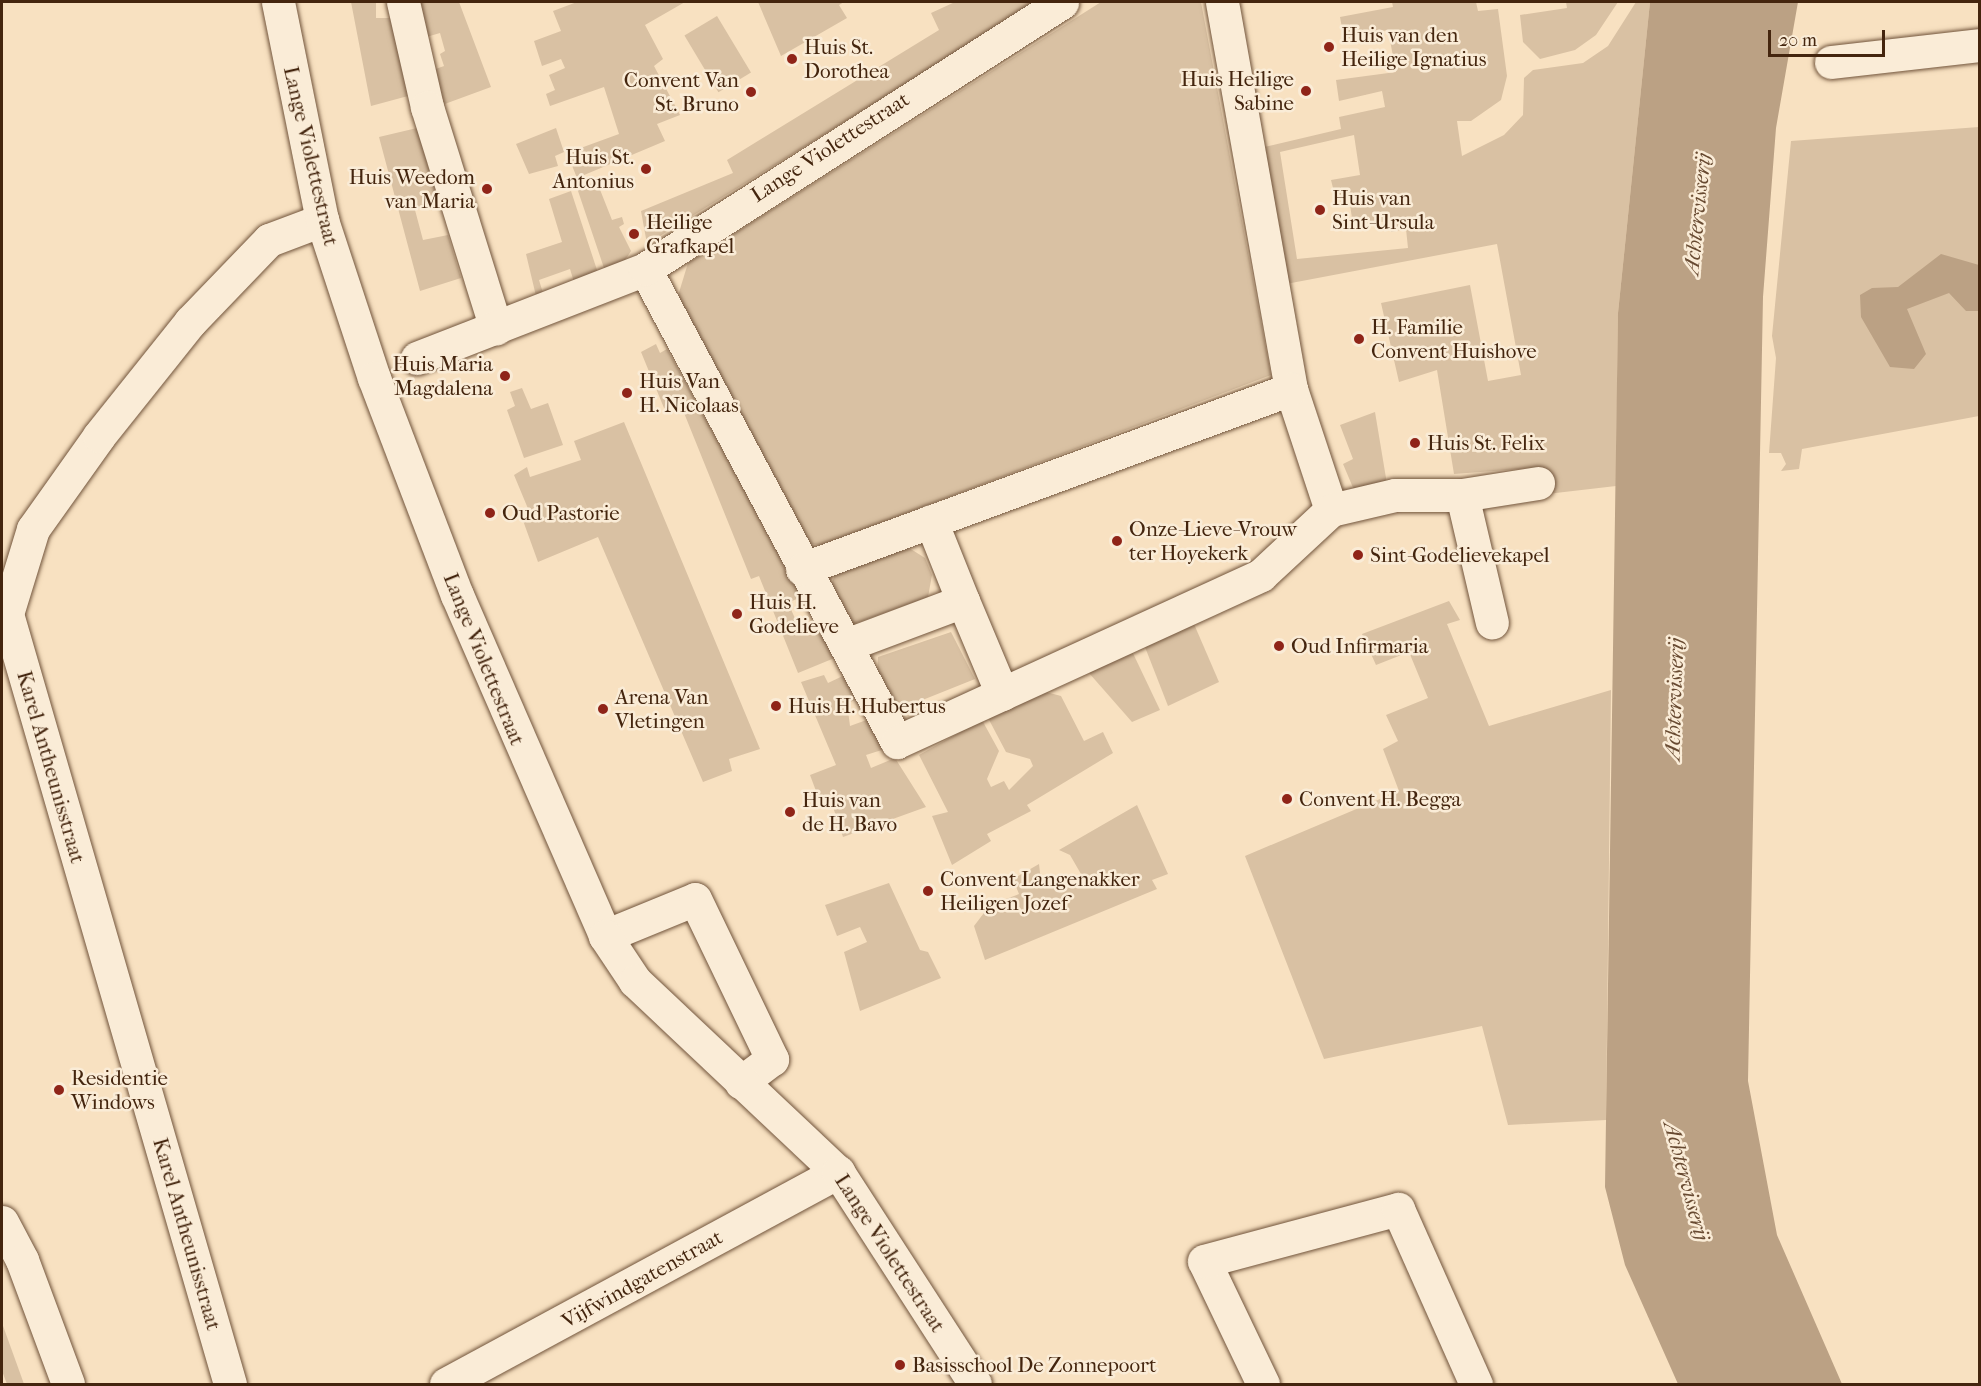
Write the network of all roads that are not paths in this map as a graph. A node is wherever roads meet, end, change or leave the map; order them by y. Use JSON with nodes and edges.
{"nodes":[{"id":1,"x":278,"y":2,"type":"edge"},
{"id":2,"x":403,"y":2,"type":"edge"},
{"id":3,"x":1062,"y":2,"type":"edge"},
{"id":4,"x":1222,"y":2,"type":"edge"},
{"id":5,"x":1980,"y":45,"type":"edge"},
{"id":6,"x":1831,"y":62,"type":"dead end"},
{"id":7,"x":322,"y":220,"type":"junction"},
{"id":8,"x":645,"y":269,"type":"junction"},
{"id":9,"x":496,"y":328,"type":"junction"},
{"id":10,"x":397,"y":367,"type":"junction"},
{"id":11,"x":1291,"y":389,"type":"junction"},
{"id":12,"x":1538,"y":483,"type":"dead end"},
{"id":13,"x":1462,"y":495,"type":"junction"},
{"id":14,"x":1331,"y":510,"type":"junction"},
{"id":15,"x":931,"y":521,"type":"junction"},
{"id":16,"x":802,"y":569,"type":"junction"},
{"id":17,"x":963,"y":601,"type":"junction"},
{"id":18,"x":1492,"y":623,"type":"dead end"},
{"id":19,"x":846,"y":645,"type":"junction"},
{"id":20,"x":1002,"y":694,"type":"junction"},
{"id":21,"x":605,"y":936,"type":"junction"},
{"id":22,"x":741,"y":1082,"type":"junction"},
{"id":23,"x":838,"y":1173,"type":"junction"},
{"id":24,"x":2,"y":1222,"type":"edge"},
{"id":25,"x":68,"y":1384,"type":"edge"},
{"id":26,"x":230,"y":1384,"type":"edge"},
{"id":27,"x":446,"y":1384,"type":"edge"},
{"id":28,"x":975,"y":1384,"type":"edge"},
{"id":29,"x":1263,"y":1384,"type":"edge"},
{"id":30,"x":1476,"y":1384,"type":"edge"}],
"edges":[{"from":1,"to":7,"type":"street","name":"Lange Violettestraat"},
{"from":2,"to":9,"type":"street"},
{"from":3,"to":8,"type":"street","name":"Lange Violettestraat"},
{"from":4,"to":11,"type":"street"},
{"from":5,"to":6,"type":"street"},
{"from":7,"to":10,"type":"street","name":"Lange Violettestraat"},
{"from":7,"to":26,"type":"street","name":"Karel Antheunisstraat"},
{"from":8,"to":9,"type":"street","name":"Lange Violettestraat"},
{"from":8,"to":16,"type":"street"},
{"from":9,"to":10,"type":"street","name":"Lange Violettestraat"},
{"from":10,"to":21,"type":"street","name":"Lange Violettestraat"},
{"from":11,"to":14,"type":"street"},
{"from":11,"to":15,"type":"street"},
{"from":12,"to":13,"type":"street"},
{"from":13,"to":14,"type":"street"},
{"from":13,"to":18,"type":"street"},
{"from":14,"to":20,"type":"street"},
{"from":15,"to":16,"type":"street"},
{"from":15,"to":17,"type":"street"},
{"from":16,"to":19,"type":"street"},
{"from":17,"to":19,"type":"street"},
{"from":17,"to":20,"type":"street"},
{"from":19,"to":20,"type":"street"},
{"from":21,"to":22,"type":"street","name":"Lange Violettestraat"},
{"from":21,"to":22,"type":"street"},
{"from":22,"to":23,"type":"street","name":"Lange Violettestraat"},
{"from":23,"to":27,"type":"street","name":"Vijfwindgatenstraat"},
{"from":23,"to":28,"type":"street","name":"Lange Violettestraat"},
{"from":24,"to":25,"type":"street"},
{"from":29,"to":30,"type":"street"}]}
